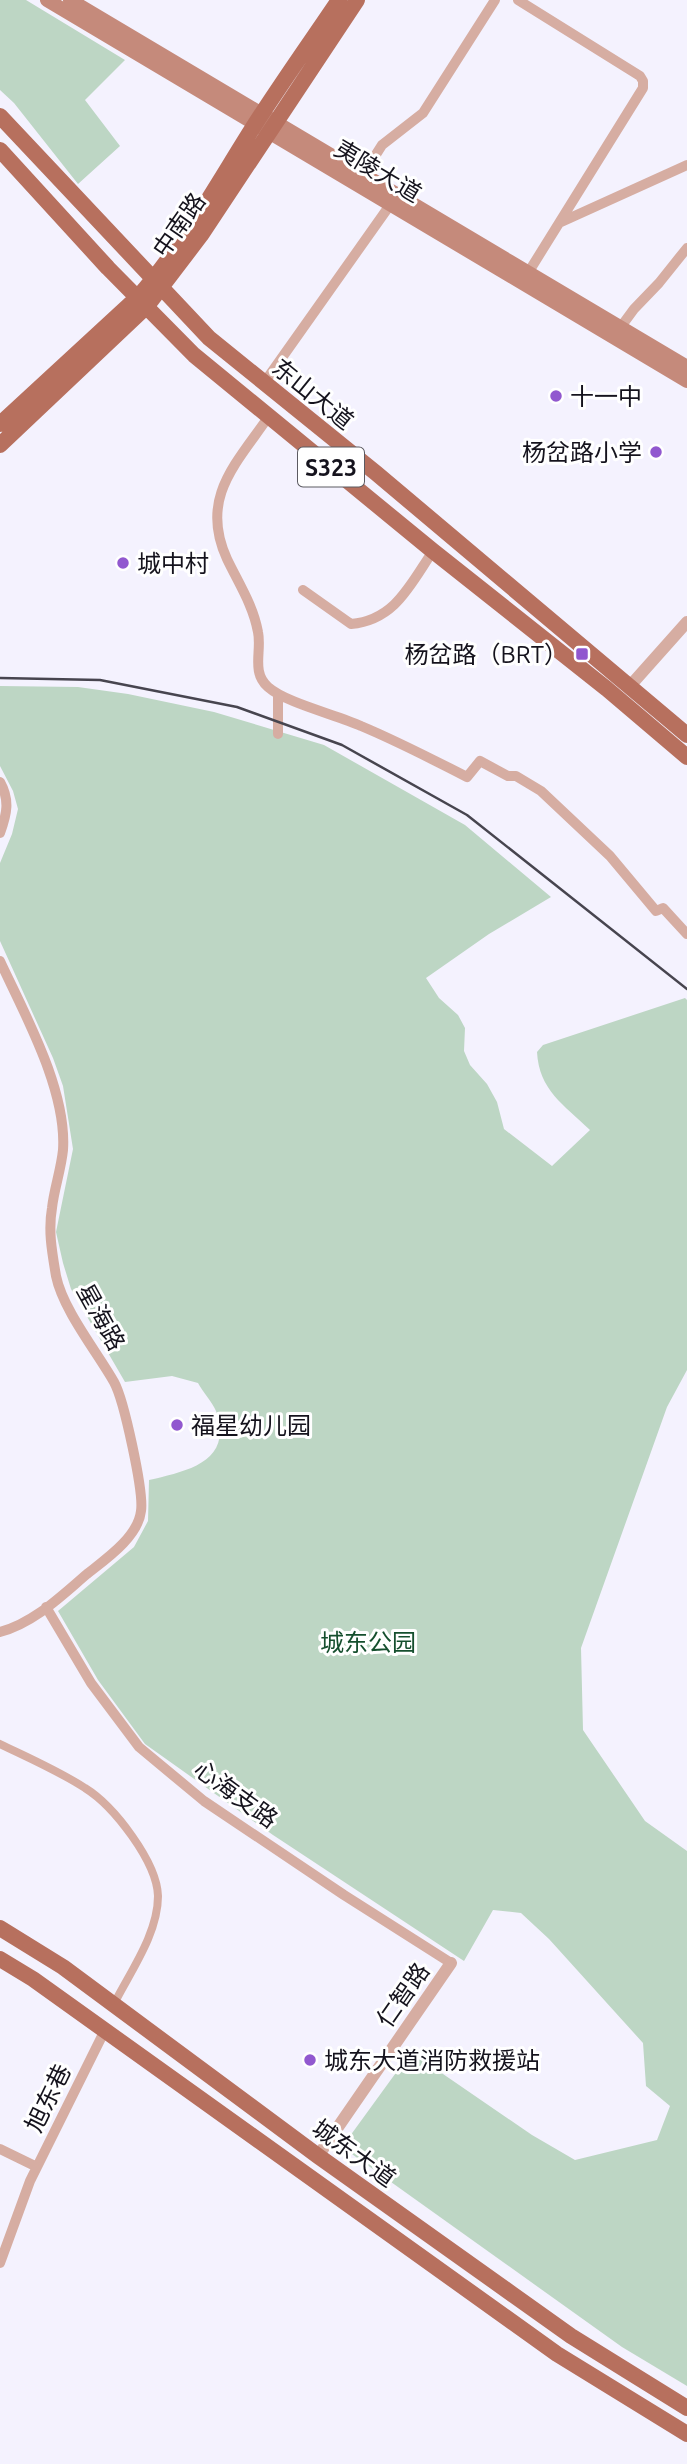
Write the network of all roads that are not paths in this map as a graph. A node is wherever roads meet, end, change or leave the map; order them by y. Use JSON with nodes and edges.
{"nodes":[{"id":1,"x":47,"y":0,"type":"edge"},
{"id":2,"x":70,"y":0,"type":"edge"},
{"id":3,"x":339,"y":0,"type":"edge"},
{"id":4,"x":357,"y":0,"type":"edge"},
{"id":5,"x":495,"y":0,"type":"edge"},
{"id":6,"x":517,"y":0,"type":"edge"},
{"id":7,"x":0,"y":116,"type":"edge"},
{"id":8,"x":265,"y":123,"type":"junction"},
{"id":9,"x":0,"y":150,"type":"edge"},
{"id":10,"x":687,"y":165,"type":"edge"},
{"id":11,"x":363,"y":175,"type":"junction"},
{"id":12,"x":390,"y":205,"type":"junction"},
{"id":13,"x":559,"y":223,"type":"junction"},
{"id":14,"x":687,"y":248,"type":"edge"},
{"id":15,"x":528,"y":273,"type":"junction"},
{"id":16,"x":157,"y":285,"type":"junction"},
{"id":17,"x":143,"y":302,"type":"junction"},
{"id":18,"x":620,"y":328,"type":"junction"},
{"id":19,"x":687,"y":367,"type":"edge"},
{"id":20,"x":687,"y":381,"type":"edge"},
{"id":21,"x":264,"y":383,"type":"junction"},
{"id":22,"x":269,"y":416,"type":"junction"},
{"id":23,"x":0,"y":424,"type":"edge"},
{"id":24,"x":0,"y":445,"type":"edge"},
{"id":25,"x":433,"y":551,"type":"junction"},
{"id":26,"x":303,"y":590,"type":"dead end"},
{"id":27,"x":687,"y":622,"type":"edge"},
{"id":28,"x":630,"y":686,"type":"junction"},
{"id":29,"x":278,"y":695,"type":"junction"},
{"id":30,"x":278,"y":734,"type":"dead end"},
{"id":31,"x":687,"y":735,"type":"edge"},
{"id":32,"x":687,"y":757,"type":"edge"},
{"id":33,"x":0,"y":782,"type":"edge"},
{"id":34,"x":0,"y":833,"type":"edge"},
{"id":35,"x":687,"y":934,"type":"edge"},
{"id":36,"x":0,"y":961,"type":"edge"},
{"id":37,"x":47,"y":1607,"type":"junction"},
{"id":38,"x":0,"y":1632,"type":"edge"},
{"id":39,"x":0,"y":1744,"type":"edge"},
{"id":40,"x":0,"y":1928,"type":"edge"},
{"id":41,"x":0,"y":1959,"type":"edge"},
{"id":42,"x":452,"y":1963,"type":"joint"},
{"id":43,"x":114,"y":2004,"type":"junction"},
{"id":44,"x":105,"y":2030,"type":"junction"},
{"id":45,"x":0,"y":2149,"type":"edge"},
{"id":46,"x":318,"y":2156,"type":"junction"},
{"id":47,"x":37,"y":2167,"type":"junction"},
{"id":48,"x":0,"y":2263,"type":"edge"},
{"id":49,"x":687,"y":2408,"type":"edge"},
{"id":50,"x":687,"y":2434,"type":"edge"}],
"edges":[{"from":1,"to":8,"type":"main road","name":"夷陵大道"},
{"from":2,"to":8,"type":"main road","name":"夷陵大道"},
{"from":3,"to":8,"type":"main road","name":"中南路"},
{"from":4,"to":8,"type":"main road","name":"中南路"},
{"from":5,"to":11,"type":"street"},
{"from":6,"to":13,"type":"street"},
{"from":7,"to":16,"type":"main road","name":"东山大道"},
{"from":8,"to":11,"type":"main road","name":"夷陵大道"},
{"from":8,"to":12,"type":"main road","name":"夷陵大道"},
{"from":8,"to":16,"type":"main road","name":"中南路"},
{"from":9,"to":17,"type":"main road","name":"东山大道","number":"S323"},
{"from":10,"to":13,"type":"street"},
{"from":11,"to":15,"type":"main road","name":"夷陵大道"},
{"from":12,"to":20,"type":"main road","name":"夷陵大道"},
{"from":12,"to":21,"type":"street"},
{"from":13,"to":15,"type":"street"},
{"from":14,"to":18,"type":"street"},
{"from":15,"to":18,"type":"main road","name":"夷陵大道"},
{"from":16,"to":17,"type":"main road","name":"中南路"},
{"from":16,"to":21,"type":"main road","name":"东山大道"},
{"from":17,"to":22,"type":"main road","name":"东山大道","number":"S323"},
{"from":17,"to":23,"type":"main road","name":"中南路"},
{"from":17,"to":24,"type":"main road","name":"中南路"},
{"from":18,"to":19,"type":"main road","name":"夷陵大道"},
{"from":21,"to":28,"type":"main road","name":"东山大道"},
{"from":22,"to":25,"type":"main road","name":"东山大道","number":"S323"},
{"from":22,"to":29,"type":"street"},
{"from":25,"to":26,"type":"street"},
{"from":25,"to":32,"type":"main road","name":"东山大道","number":"S323"},
{"from":27,"to":28,"type":"street"},
{"from":28,"to":31,"type":"main road","name":"东山大道"},
{"from":29,"to":30,"type":"street"},
{"from":29,"to":35,"type":"street"},
{"from":33,"to":34,"type":"street"},
{"from":36,"to":37,"type":"street","name":"星海路"},
{"from":37,"to":38,"type":"street","name":"星海路"},
{"from":37,"to":42,"type":"street","name":"心海支路"},
{"from":39,"to":43,"type":"street"},
{"from":40,"to":43,"type":"main road","name":"城东大道"},
{"from":41,"to":44,"type":"main road","name":"城东大道"},
{"from":42,"to":46,"type":"street","name":"仁智路"},
{"from":43,"to":46,"type":"main road","name":"城东大道"},
{"from":44,"to":47,"type":"street","name":"旭东巷"},
{"from":44,"to":50,"type":"main road","name":"城东大道"},
{"from":45,"to":47,"type":"street"},
{"from":46,"to":49,"type":"main road","name":"城东大道"},
{"from":47,"to":48,"type":"street","name":"旭东巷"}]}
